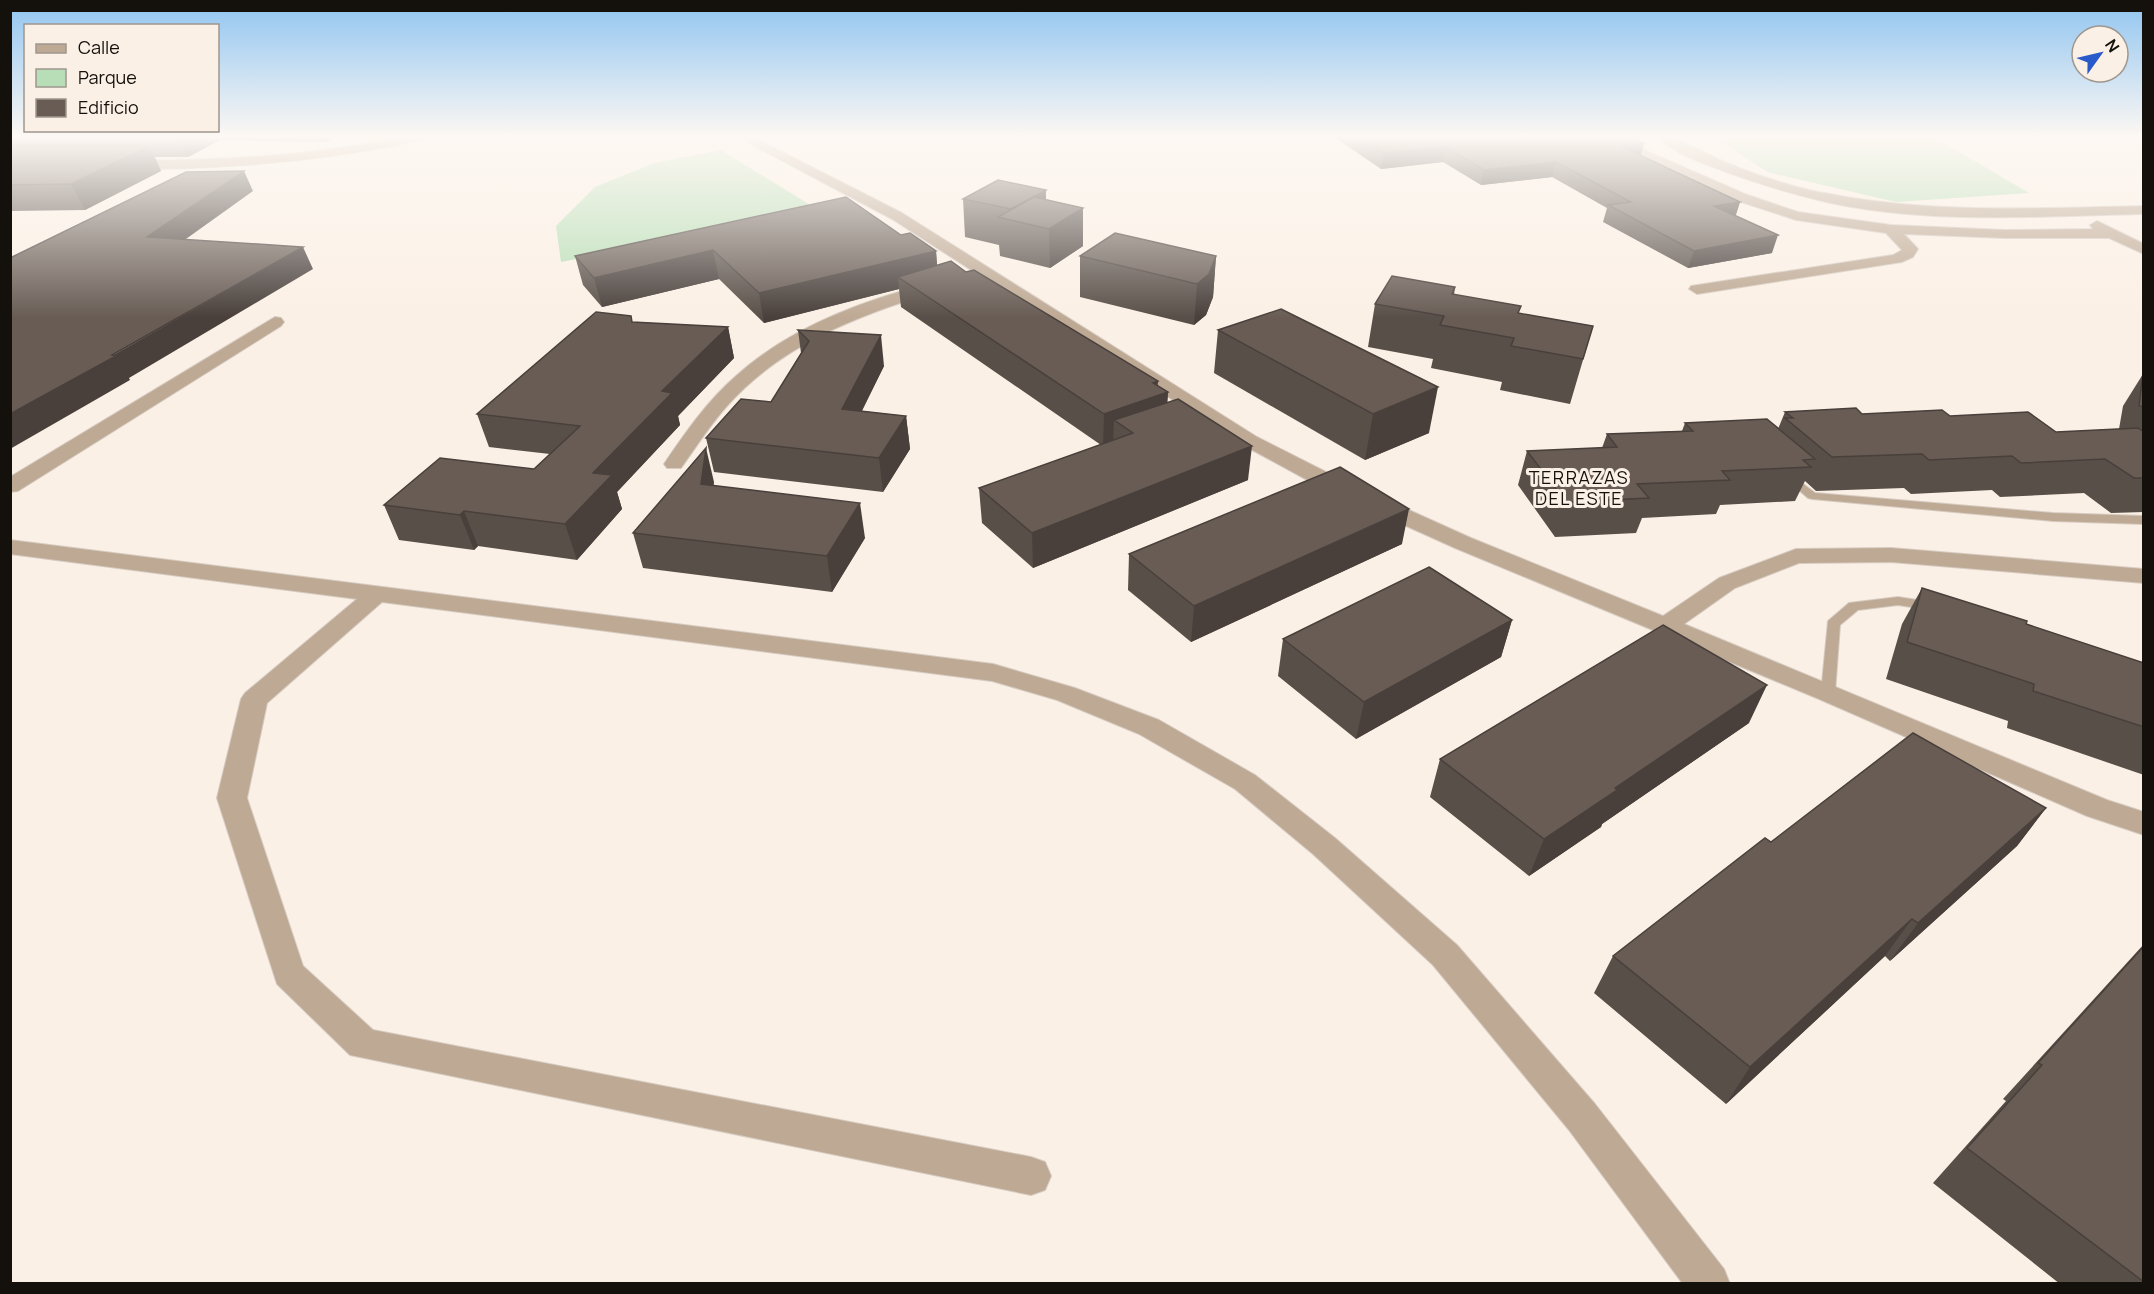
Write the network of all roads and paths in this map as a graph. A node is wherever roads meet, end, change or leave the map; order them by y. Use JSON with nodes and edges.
{"nodes":[{"id":1,"x":865,"y":197,"type":"edge"},
{"id":2,"x":1744,"y":197,"type":"edge"},
{"id":3,"x":1826,"y":197,"type":"edge"},
{"id":4,"x":2144,"y":210,"type":"edge"},
{"id":5,"x":2070,"y":211,"type":"junction"},
{"id":6,"x":1891,"y":229,"type":"junction"},
{"id":7,"x":2113,"y":233,"type":"junction"},
{"id":8,"x":2144,"y":250,"type":"edge"},
{"id":9,"x":967,"y":278,"type":"junction"},
{"id":10,"x":1696,"y":289,"type":"dead end"},
{"id":11,"x":275,"y":322,"type":"dead end"},
{"id":12,"x":1212,"y":414,"type":"junction"},
{"id":13,"x":1189,"y":422,"type":"edge"},
{"id":14,"x":674,"y":464,"type":"dead end"},
{"id":15,"x":1779,"y":466,"type":"edge"},
{"id":16,"x":10,"y":486,"type":"edge"},
{"id":17,"x":2144,"y":520,"type":"edge"},
{"id":18,"x":10,"y":547,"type":"edge"},
{"id":19,"x":2144,"y":576,"type":"edge"},
{"id":20,"x":375,"y":596,"type":"junction"},
{"id":21,"x":1942,"y":608,"type":"edge"},
{"id":22,"x":1665,"y":626,"type":"junction"},
{"id":23,"x":1828,"y":693,"type":"junction"},
{"id":24,"x":2144,"y":824,"type":"edge"},
{"id":25,"x":1031,"y":1176,"type":"dead end"},
{"id":26,"x":1709,"y":1284,"type":"edge"}],
"edges":[{"from":1,"to":9,"type":"street"},
{"from":2,"to":6,"type":"street"},
{"from":3,"to":5,"type":"street"},
{"from":4,"to":5,"type":"street"},
{"from":5,"to":7,"type":"street"},
{"from":6,"to":7,"type":"street"},
{"from":6,"to":10,"type":"street"},
{"from":7,"to":8,"type":"street"},
{"from":9,"to":12,"type":"street"},
{"from":9,"to":14,"type":"street"},
{"from":11,"to":16,"type":"street"},
{"from":12,"to":13,"type":"lane"},
{"from":12,"to":22,"type":"street"},
{"from":15,"to":17,"type":"lane"},
{"from":18,"to":20,"type":"street"},
{"from":19,"to":22,"type":"street"},
{"from":20,"to":25,"type":"street"},
{"from":20,"to":26,"type":"street"},
{"from":21,"to":23,"type":"lane"},
{"from":22,"to":23,"type":"street"},
{"from":23,"to":24,"type":"street"}]}
